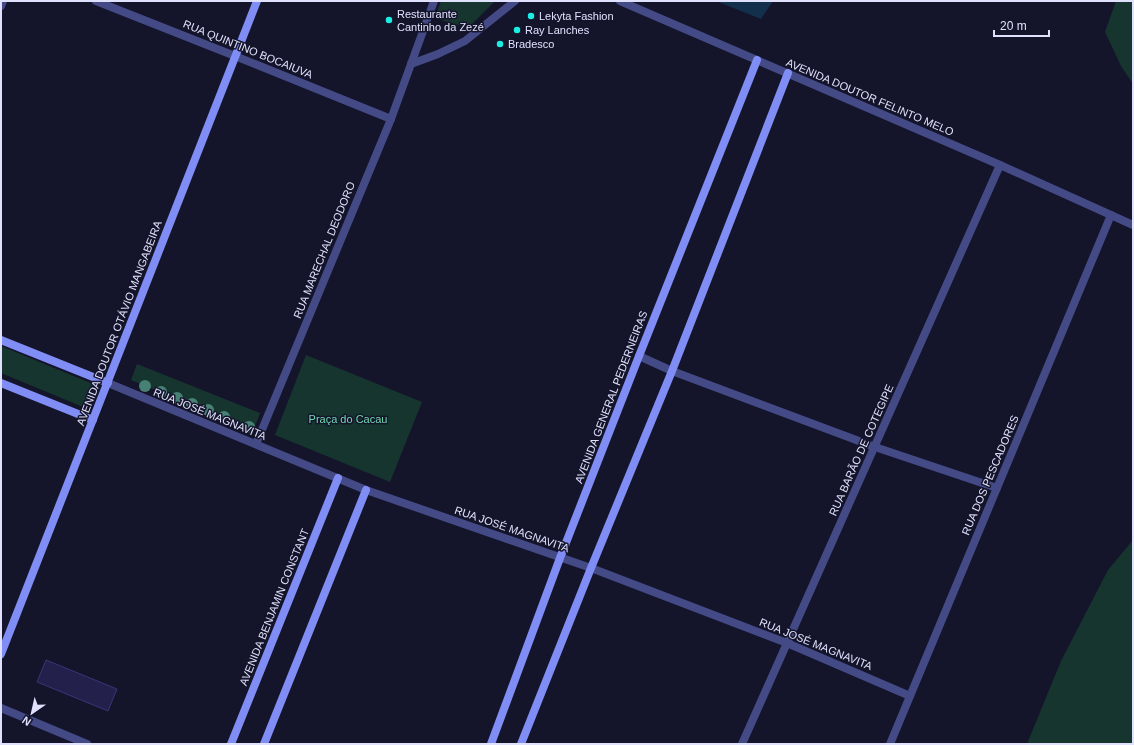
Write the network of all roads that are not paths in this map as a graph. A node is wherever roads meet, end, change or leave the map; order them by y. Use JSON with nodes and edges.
{"nodes":[{"id":1,"x":3,"y":1,"type":"edge"},
{"id":2,"x":96,"y":1,"type":"edge"},
{"id":3,"x":257,"y":1,"type":"edge"},
{"id":4,"x":434,"y":1,"type":"edge"},
{"id":5,"x":515,"y":1,"type":"edge"},
{"id":6,"x":620,"y":1,"type":"edge"},
{"id":7,"x":1,"y":6,"type":"edge"},
{"id":8,"x":235,"y":56,"type":"junction"},
{"id":9,"x":757,"y":60,"type":"junction"},
{"id":10,"x":412,"y":64,"type":"junction"},
{"id":11,"x":788,"y":73,"type":"junction"},
{"id":12,"x":391,"y":119,"type":"junction"},
{"id":13,"x":1000,"y":165,"type":"junction"},
{"id":14,"x":1110,"y":215,"type":"junction"},
{"id":15,"x":1133,"y":225,"type":"edge"},
{"id":16,"x":1,"y":340,"type":"edge"},
{"id":17,"x":639,"y":356,"type":"junction"},
{"id":18,"x":672,"y":371,"type":"junction"},
{"id":19,"x":1,"y":383,"type":"edge"},
{"id":20,"x":108,"y":383,"type":"junction"},
{"id":21,"x":93,"y":420,"type":"junction"},
{"id":22,"x":256,"y":444,"type":"junction"},
{"id":23,"x":875,"y":447,"type":"junction"},
{"id":24,"x":338,"y":478,"type":"junction"},
{"id":25,"x":997,"y":488,"type":"junction"},
{"id":26,"x":366,"y":490,"type":"junction"},
{"id":27,"x":560,"y":558,"type":"junction"},
{"id":28,"x":591,"y":568,"type":"junction"},
{"id":29,"x":787,"y":644,"type":"junction"},
{"id":30,"x":1,"y":654,"type":"edge"},
{"id":31,"x":910,"y":696,"type":"junction"},
{"id":32,"x":1,"y":708,"type":"edge"},
{"id":33,"x":87,"y":744,"type":"edge"},
{"id":34,"x":231,"y":744,"type":"edge"},
{"id":35,"x":264,"y":744,"type":"edge"},
{"id":36,"x":491,"y":744,"type":"edge"},
{"id":37,"x":521,"y":744,"type":"edge"},
{"id":38,"x":742,"y":744,"type":"edge"},
{"id":39,"x":890,"y":744,"type":"edge"}],
"edges":[{"from":1,"to":7,"type":"street"},
{"from":2,"to":8,"type":"street","name":"RUA QUINTINO BOCAIUVA"},
{"from":3,"to":8,"type":"street","name":"AVENIDA DOUTOR OTÁVIO MANGABEIRA"},
{"from":4,"to":10,"type":"street","name":"RUA MARECHAL DEODORO"},
{"from":5,"to":10,"type":"street"},
{"from":6,"to":9,"type":"street","name":"AVENIDA DOUTOR FELINTO MELO"},
{"from":8,"to":12,"type":"street","name":"RUA QUINTINO BOCAIUVA"},
{"from":8,"to":20,"type":"street","name":"AVENIDA DOUTOR OTÁVIO MANGABEIRA"},
{"from":9,"to":11,"type":"street","name":"AVENIDA DOUTOR FELINTO MELO"},
{"from":9,"to":17,"type":"street","name":"AVENIDA GENERAL PEDERNEIRAS"},
{"from":10,"to":12,"type":"street","name":"RUA MARECHAL DEODORO"},
{"from":11,"to":13,"type":"street","name":"AVENIDA DOUTOR FELINTO MELO"},
{"from":11,"to":18,"type":"street"},
{"from":12,"to":22,"type":"street","name":"RUA MARECHAL DEODORO"},
{"from":13,"to":14,"type":"street","name":"AVENIDA DOUTOR FELINTO MELO"},
{"from":13,"to":23,"type":"street","name":"RUA BARÃO DE COTEGIPE"},
{"from":14,"to":15,"type":"street","name":"AVENIDA DOUTOR FELINTO MELO"},
{"from":14,"to":25,"type":"street","name":"RUA DOS PESCADORES"},
{"from":16,"to":20,"type":"street"},
{"from":17,"to":18,"type":"street"},
{"from":17,"to":27,"type":"street","name":"AVENIDA GENERAL PEDERNEIRAS"},
{"from":18,"to":23,"type":"street"},
{"from":18,"to":28,"type":"street"},
{"from":19,"to":21,"type":"street"},
{"from":20,"to":21,"type":"street","name":"AVENIDA DOUTOR OTÁVIO MANGABEIRA"},
{"from":20,"to":22,"type":"street","name":"RUA JOSÉ MAGNAVITA"},
{"from":21,"to":30,"type":"street","name":"AVENIDA DOUTOR OTÁVIO MANGABEIRA"},
{"from":22,"to":24,"type":"street","name":"RUA JOSÉ MAGNAVITA"},
{"from":23,"to":25,"type":"street"},
{"from":23,"to":29,"type":"street","name":"RUA BARÃO DE COTEGIPE"},
{"from":24,"to":26,"type":"street","name":"RUA JOSÉ MAGNAVITA"},
{"from":24,"to":34,"type":"street","name":"AVENIDA BENJAMIN CONSTANT"},
{"from":25,"to":31,"type":"street","name":"RUA DOS PESCADORES"},
{"from":26,"to":27,"type":"street","name":"RUA JOSÉ MAGNAVITA"},
{"from":26,"to":35,"type":"street"},
{"from":27,"to":28,"type":"street","name":"RUA JOSÉ MAGNAVITA"},
{"from":27,"to":36,"type":"street","name":"AVENIDA GENERAL PEDERNEIRAS"},
{"from":28,"to":29,"type":"street","name":"RUA JOSÉ MAGNAVITA"},
{"from":28,"to":37,"type":"street"},
{"from":29,"to":31,"type":"street","name":"RUA JOSÉ MAGNAVITA"},
{"from":29,"to":38,"type":"street","name":"RUA BARÃO DE COTEGIPE"},
{"from":31,"to":39,"type":"street","name":"RUA DOS PESCADORES"},
{"from":32,"to":33,"type":"street"}]}
